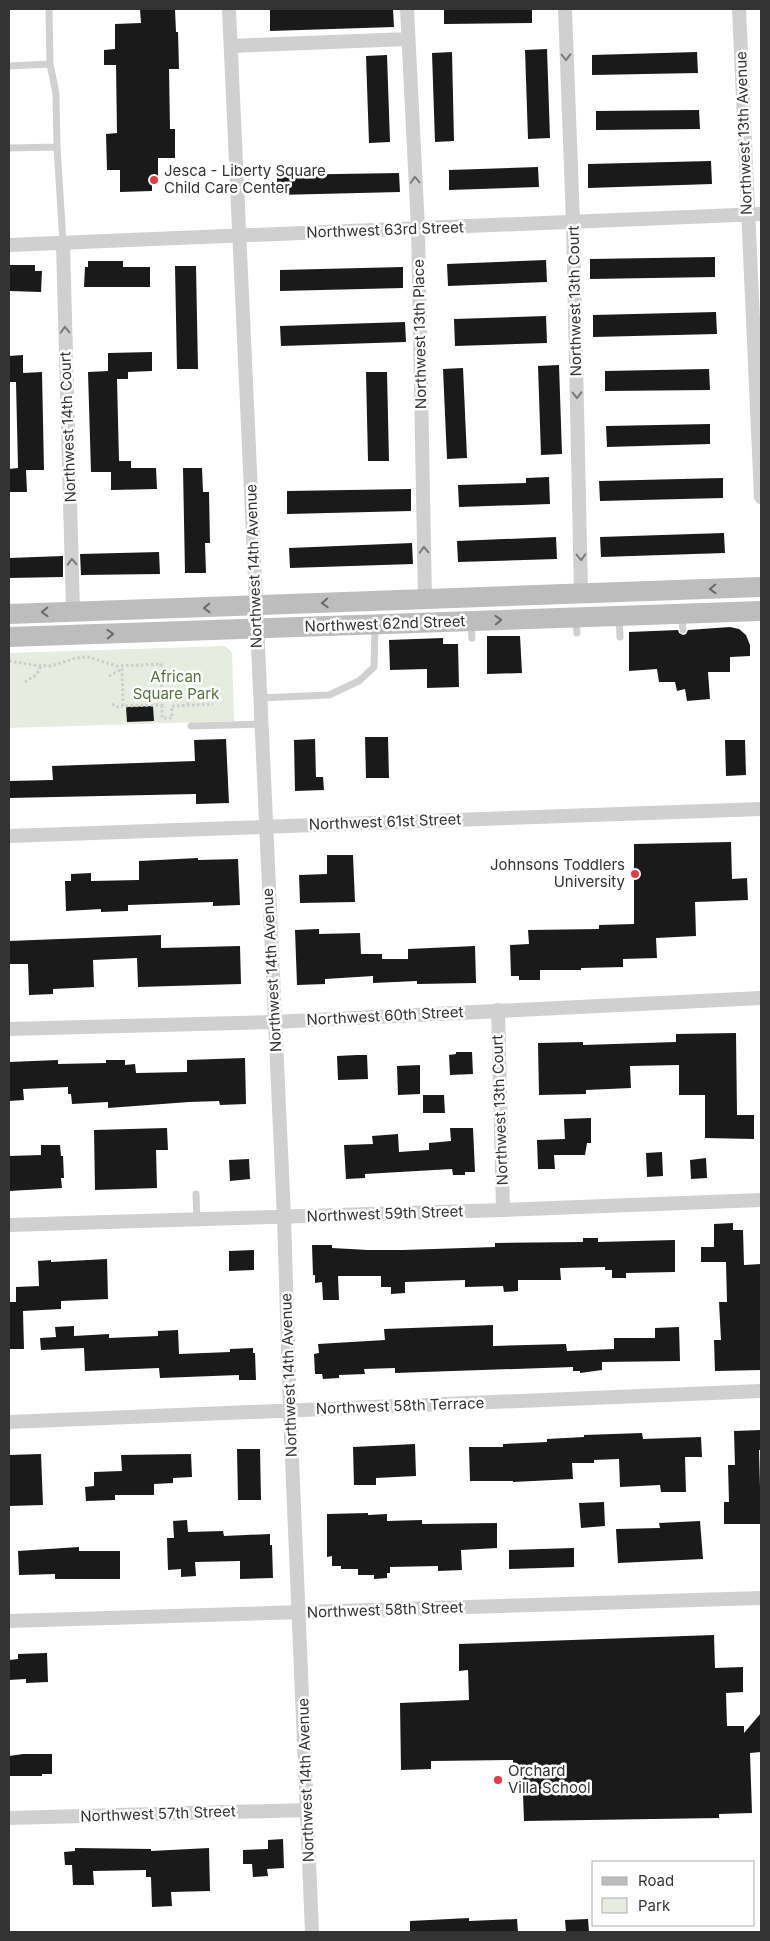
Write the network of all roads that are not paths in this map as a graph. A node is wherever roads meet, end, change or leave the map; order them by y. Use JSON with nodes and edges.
{"nodes":[{"id":1,"x":49,"y":9,"type":"edge"},
{"id":2,"x":229,"y":9,"type":"edge"},
{"id":3,"x":407,"y":9,"type":"edge"},
{"id":4,"x":564,"y":9,"type":"edge"},
{"id":5,"x":739,"y":9,"type":"edge"},
{"id":6,"x":408,"y":39,"type":"junction"},
{"id":7,"x":231,"y":46,"type":"junction"},
{"id":8,"x":50,"y":64,"type":"junction"},
{"id":9,"x":9,"y":66,"type":"edge"},
{"id":10,"x":57,"y":147,"type":"junction"},
{"id":11,"x":9,"y":148,"type":"edge"},
{"id":12,"x":754,"y":214,"type":"edge"},
{"id":13,"x":573,"y":222,"type":"junction"},
{"id":14,"x":418,"y":228,"type":"junction"},
{"id":15,"x":240,"y":236,"type":"junction"},
{"id":16,"x":63,"y":244,"type":"junction"},
{"id":17,"x":9,"y":245,"type":"edge"},
{"id":18,"x":761,"y":497,"type":"edge"},
{"id":19,"x":761,"y":587,"type":"edge"},
{"id":20,"x":581,"y":593,"type":"junction"},
{"id":21,"x":424,"y":599,"type":"junction"},
{"id":22,"x":256,"y":606,"type":"junction"},
{"id":23,"x":73,"y":611,"type":"junction"},
{"id":24,"x":761,"y":611,"type":"edge"},
{"id":25,"x":9,"y":614,"type":"edge"},
{"id":26,"x":619,"y":616,"type":"junction"},
{"id":27,"x":375,"y":624,"type":"junction"},
{"id":28,"x":257,"y":629,"type":"junction"},
{"id":29,"x":620,"y":637,"type":"dead end"},
{"id":30,"x":9,"y":638,"type":"edge"},
{"id":31,"x":260,"y":698,"type":"junction"},
{"id":32,"x":261,"y":724,"type":"junction"},
{"id":33,"x":191,"y":726,"type":"dead end"},
{"id":34,"x":761,"y":809,"type":"edge"},
{"id":35,"x":265,"y":826,"type":"junction"},
{"id":36,"x":9,"y":836,"type":"edge"},
{"id":37,"x":761,"y":998,"type":"edge"},
{"id":38,"x":498,"y":1010,"type":"junction"},
{"id":39,"x":274,"y":1022,"type":"junction"},
{"id":40,"x":9,"y":1029,"type":"edge"},
{"id":41,"x":196,"y":1194,"type":"dead end"},
{"id":42,"x":761,"y":1200,"type":"edge"},
{"id":43,"x":503,"y":1210,"type":"junction"},
{"id":44,"x":284,"y":1217,"type":"junction"},
{"id":45,"x":197,"y":1220,"type":"junction"},
{"id":46,"x":9,"y":1225,"type":"edge"},
{"id":47,"x":761,"y":1391,"type":"edge"},
{"id":48,"x":290,"y":1411,"type":"junction"},
{"id":49,"x":9,"y":1422,"type":"edge"},
{"id":50,"x":761,"y":1598,"type":"edge"},
{"id":51,"x":299,"y":1612,"type":"junction"},
{"id":52,"x":9,"y":1621,"type":"edge"},
{"id":53,"x":307,"y":1810,"type":"junction"},
{"id":54,"x":9,"y":1818,"type":"edge"},
{"id":55,"x":312,"y":1932,"type":"edge"}],
"edges":[{"from":1,"to":8,"type":"lane"},
{"from":2,"to":7,"type":"street","name":"Northwest 14th Avenue"},
{"from":3,"to":6,"type":"street","name":"Northwest 13th Place"},
{"from":4,"to":13,"type":"street","name":"Northwest 13th Court","one_way":true},
{"from":5,"to":12,"type":"street","name":"Northwest 13th Avenue"},
{"from":6,"to":7,"type":"street"},
{"from":14,"to":6,"type":"street","name":"Northwest 13th Place","one_way":true},
{"from":7,"to":15,"type":"street","name":"Northwest 14th Avenue"},
{"from":8,"to":9,"type":"lane"},
{"from":8,"to":10,"type":"lane"},
{"from":10,"to":11,"type":"lane"},
{"from":10,"to":16,"type":"lane"},
{"from":12,"to":13,"type":"street","name":"Northwest 63rd Street"},
{"from":12,"to":18,"type":"street","name":"Northwest 13th Avenue"},
{"from":13,"to":14,"type":"street","name":"Northwest 63rd Street"},
{"from":13,"to":20,"type":"street","name":"Northwest 13th Court","one_way":true},
{"from":14,"to":15,"type":"street","name":"Northwest 63rd Street"},
{"from":21,"to":14,"type":"street","name":"Northwest 13th Place","one_way":true},
{"from":15,"to":16,"type":"street","name":"Northwest 63rd Street"},
{"from":15,"to":22,"type":"street","name":"Northwest 14th Avenue"},
{"from":16,"to":17,"type":"street","name":"Northwest 63rd Street"},
{"from":23,"to":16,"type":"street","name":"Northwest 14th Court","one_way":true},
{"from":19,"to":20,"type":"main road","name":"Northwest 62nd Street","one_way":true},
{"from":20,"to":21,"type":"main road","name":"Northwest 62nd Street"},
{"from":21,"to":22,"type":"main road","name":"Northwest 62nd Street","one_way":true},
{"from":22,"to":23,"type":"main road","name":"Northwest 62nd Street","one_way":true},
{"from":22,"to":28,"type":"street","name":"Northwest 14th Avenue"},
{"from":23,"to":25,"type":"main road","name":"Northwest 62nd Street","one_way":true},
{"from":24,"to":26,"type":"main road","name":"Northwest 62nd Street"},
{"from":27,"to":26,"type":"main road","name":"Northwest 62nd Street","one_way":true},
{"from":26,"to":29,"type":"lane"},
{"from":27,"to":28,"type":"main road","name":"Northwest 62nd Street"},
{"from":27,"to":31,"type":"lane"},
{"from":30,"to":28,"type":"main road","name":"Northwest 62nd Street","one_way":true},
{"from":28,"to":31,"type":"street","name":"Northwest 14th Avenue"},
{"from":31,"to":32,"type":"street","name":"Northwest 14th Avenue"},
{"from":32,"to":33,"type":"lane"},
{"from":32,"to":35,"type":"street","name":"Northwest 14th Avenue"},
{"from":34,"to":35,"type":"street","name":"Northwest 61st Street"},
{"from":35,"to":36,"type":"street","name":"Northwest 61st Street"},
{"from":35,"to":39,"type":"street","name":"Northwest 14th Avenue"},
{"from":37,"to":38,"type":"street","name":"Northwest 60th Street"},
{"from":38,"to":39,"type":"street","name":"Northwest 60th Street"},
{"from":38,"to":43,"type":"street","name":"Northwest 13th Court"},
{"from":39,"to":40,"type":"street","name":"Northwest 60th Street"},
{"from":39,"to":44,"type":"street","name":"Northwest 14th Avenue"},
{"from":41,"to":45,"type":"lane"},
{"from":42,"to":43,"type":"street","name":"Northwest 59th Street"},
{"from":43,"to":44,"type":"street","name":"Northwest 59th Street"},
{"from":44,"to":45,"type":"street","name":"Northwest 59th Street"},
{"from":44,"to":48,"type":"street","name":"Northwest 14th Avenue"},
{"from":45,"to":46,"type":"street","name":"Northwest 59th Street"},
{"from":47,"to":48,"type":"street","name":"Northwest 58th Terrace"},
{"from":48,"to":49,"type":"street","name":"Northwest 58th Terrace"},
{"from":48,"to":51,"type":"street","name":"Northwest 14th Avenue"},
{"from":50,"to":51,"type":"street","name":"Northwest 58th Street"},
{"from":51,"to":52,"type":"street","name":"Northwest 58th Street"},
{"from":51,"to":53,"type":"street","name":"Northwest 14th Avenue"},
{"from":53,"to":54,"type":"street","name":"Northwest 57th Street"},
{"from":53,"to":55,"type":"street","name":"Northwest 14th Avenue"}]}
